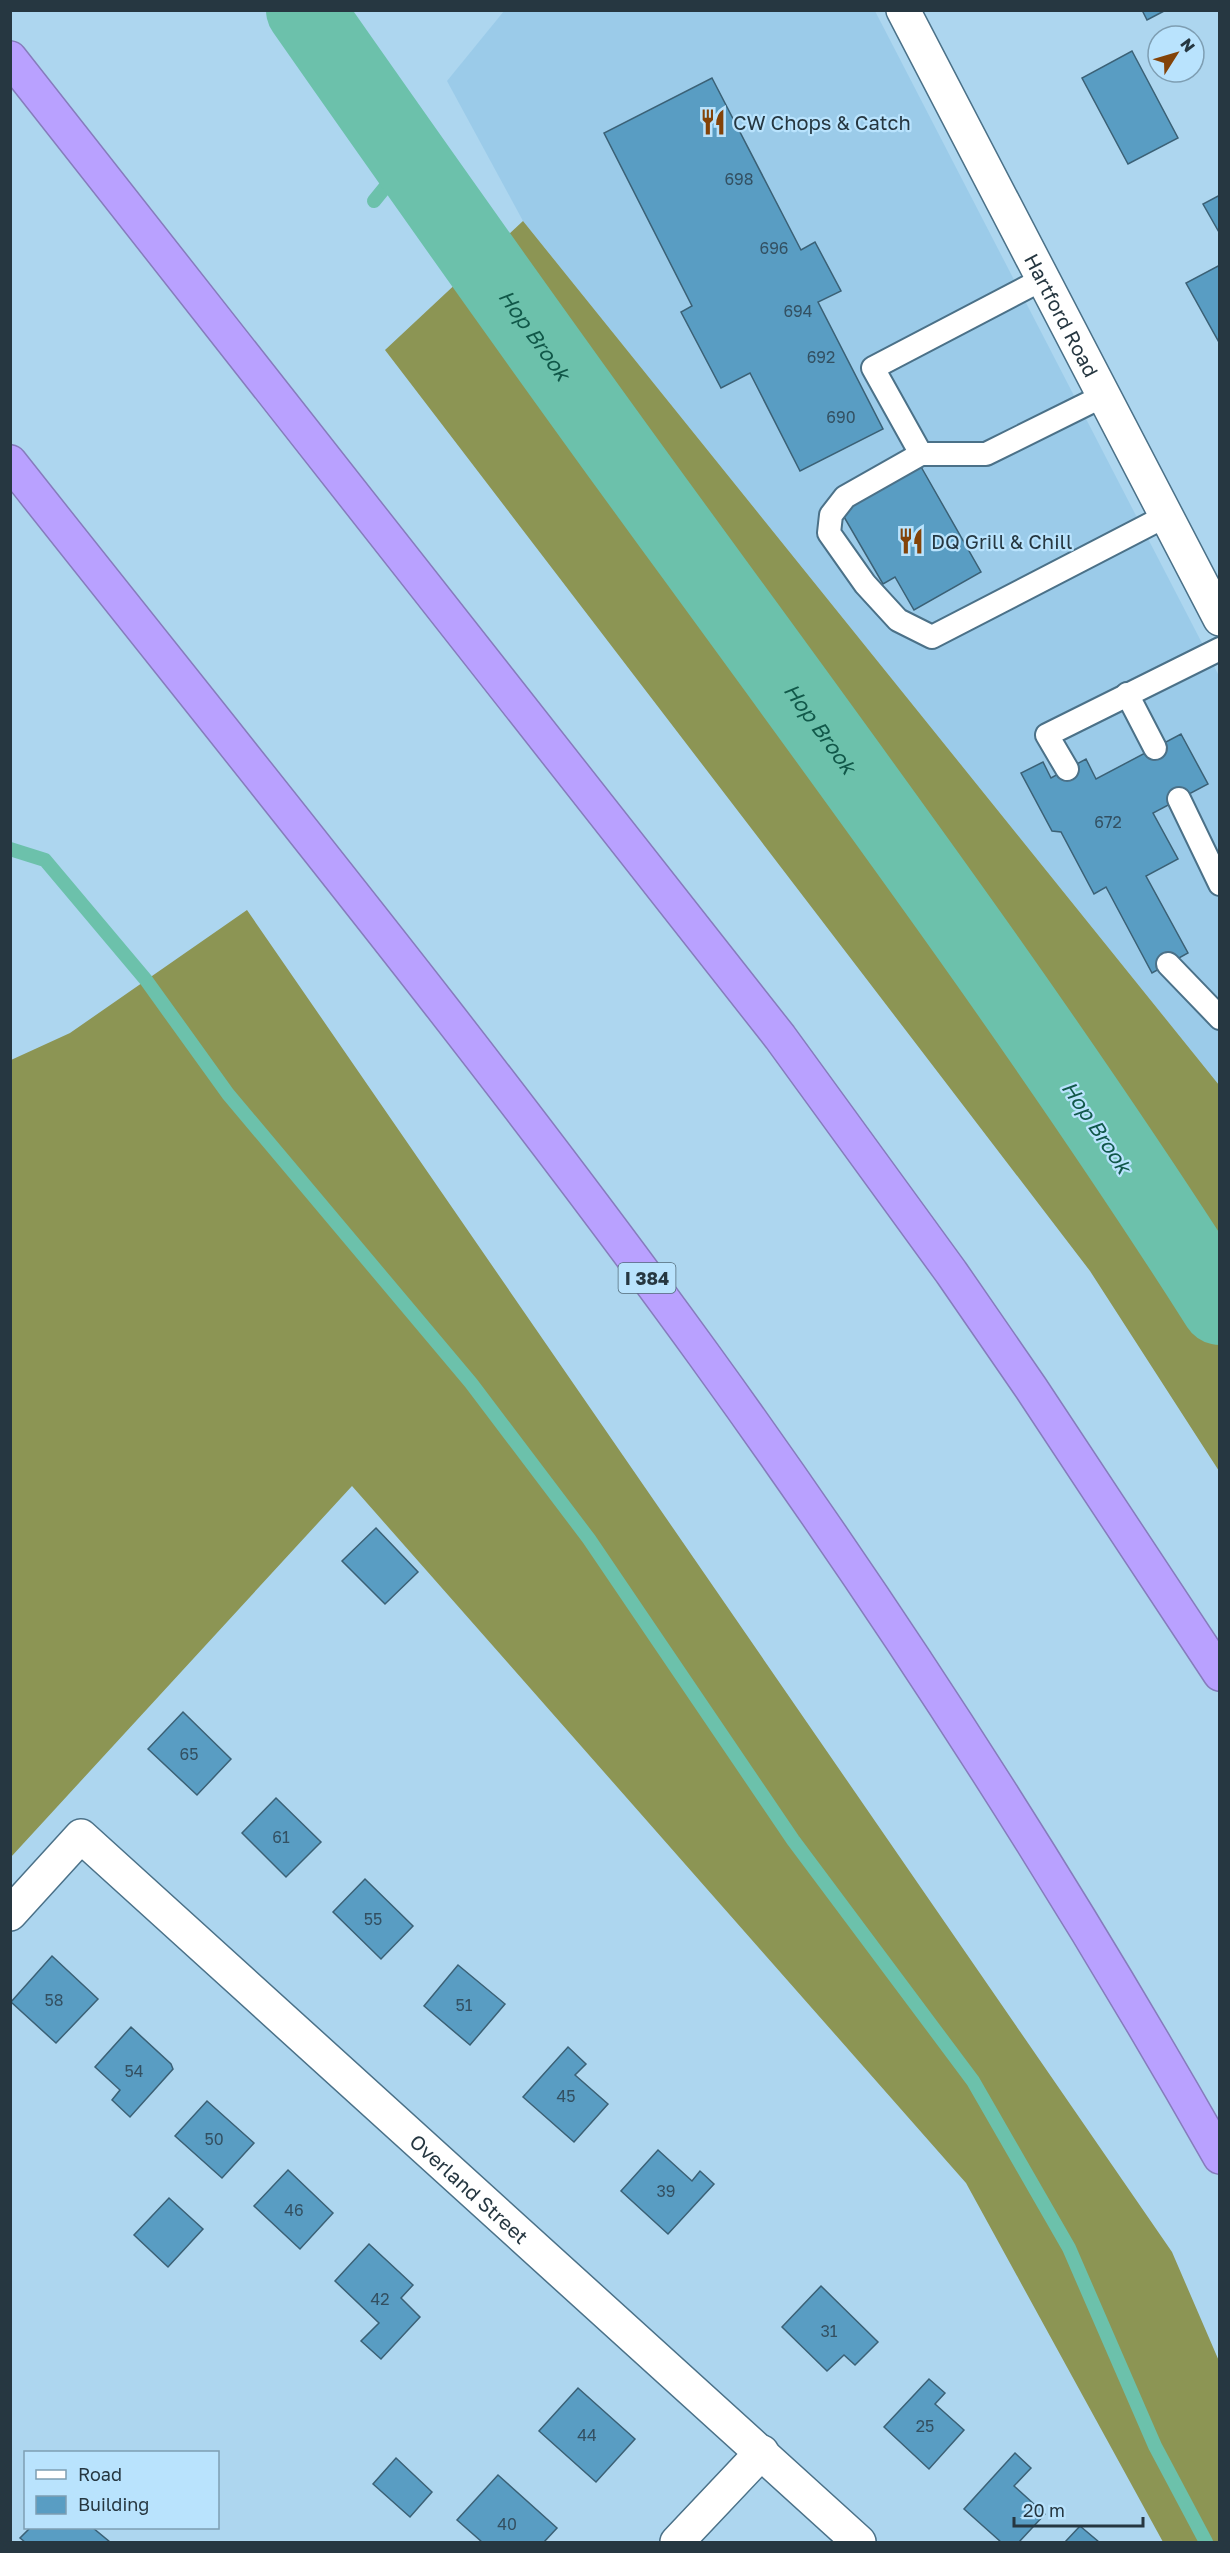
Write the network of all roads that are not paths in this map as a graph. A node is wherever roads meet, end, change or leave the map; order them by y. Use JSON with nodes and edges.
{"nodes":[{"id":1,"x":903,"y":10,"type":"edge"},
{"id":2,"x":10,"y":58,"type":"edge"},
{"id":3,"x":1043,"y":279,"type":"junction"},
{"id":4,"x":1103,"y":396,"type":"junction"},
{"id":5,"x":921,"y":454,"type":"junction"},
{"id":6,"x":10,"y":462,"type":"edge"},
{"id":7,"x":1167,"y":516,"type":"junction"},
{"id":8,"x":1220,"y":619,"type":"edge"},
{"id":9,"x":1220,"y":650,"type":"edge"},
{"id":10,"x":1127,"y":694,"type":"junction"},
{"id":11,"x":1155,"y":748,"type":"dead end"},
{"id":12,"x":1067,"y":769,"type":"dead end"},
{"id":13,"x":1179,"y":799,"type":"dead end"},
{"id":14,"x":1220,"y":884,"type":"edge"},
{"id":15,"x":1168,"y":964,"type":"dead end"},
{"id":16,"x":1220,"y":1018,"type":"edge"},
{"id":17,"x":1220,"y":1674,"type":"edge"},
{"id":18,"x":10,"y":1914,"type":"edge"},
{"id":19,"x":1220,"y":2157,"type":"edge"},
{"id":20,"x":762,"y":2452,"type":"junction"},
{"id":21,"x":677,"y":2542,"type":"edge"},
{"id":22,"x":859,"y":2542,"type":"edge"}],
"edges":[{"from":1,"to":3,"type":"street","name":"Hartford Road"},
{"from":2,"to":17,"type":"highway"},
{"from":3,"to":4,"type":"street","name":"Hartford Road"},
{"from":3,"to":5,"type":"lane"},
{"from":4,"to":5,"type":"lane"},
{"from":4,"to":7,"type":"street","name":"Hartford Road"},
{"from":5,"to":7,"type":"lane"},
{"from":6,"to":19,"type":"highway","number":"I 384"},
{"from":7,"to":8,"type":"street","name":"Hartford Road"},
{"from":9,"to":10,"type":"lane"},
{"from":10,"to":11,"type":"lane"},
{"from":10,"to":12,"type":"lane"},
{"from":13,"to":14,"type":"lane"},
{"from":15,"to":16,"type":"lane"},
{"from":18,"to":20,"type":"street","name":"Overland Street"},
{"from":20,"to":21,"type":"street"},
{"from":20,"to":22,"type":"street","name":"Overland Street"}]}
